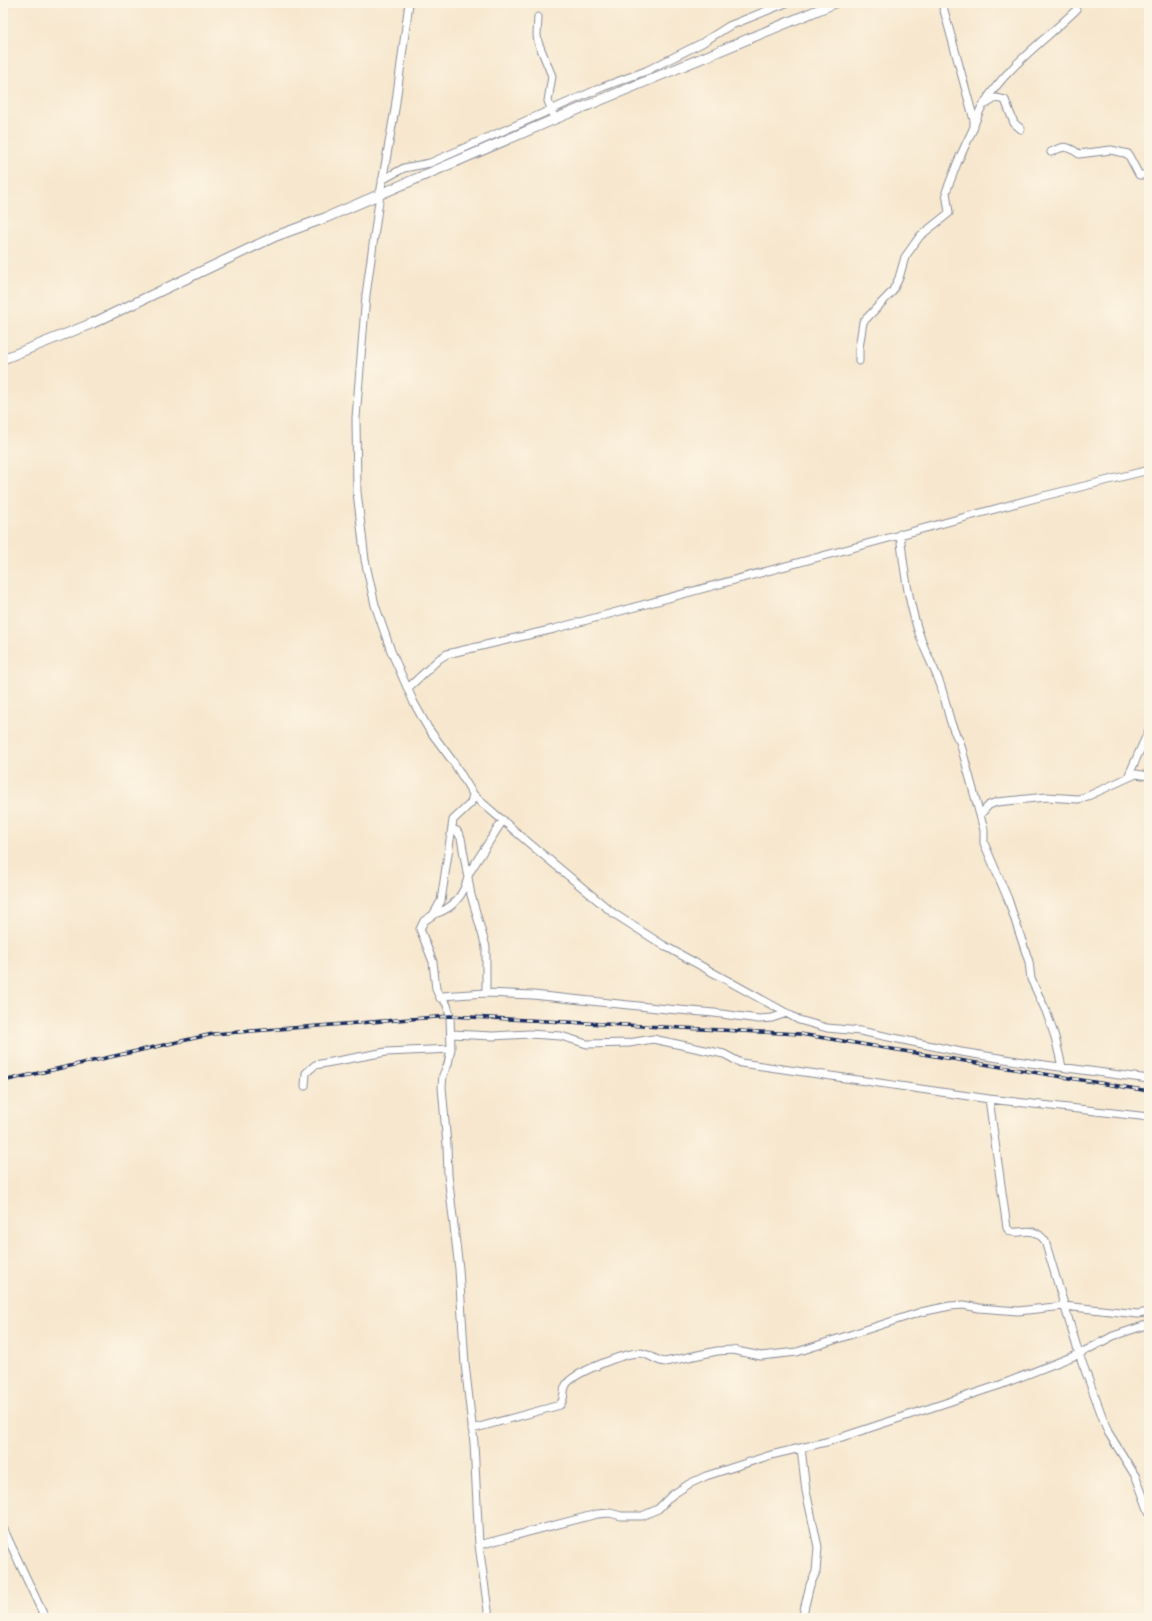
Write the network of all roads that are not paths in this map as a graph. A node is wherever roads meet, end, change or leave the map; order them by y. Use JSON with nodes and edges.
{"nodes":[{"id":1,"x":6,"y":3,"type":"edge"},
{"id":2,"x":409,"y":3,"type":"edge"},
{"id":3,"x":786,"y":3,"type":"edge"},
{"id":4,"x":835,"y":3,"type":"edge"},
{"id":5,"x":942,"y":3,"type":"edge"},
{"id":6,"x":3,"y":5,"type":"edge"},
{"id":7,"x":1076,"y":10,"type":"dead end"},
{"id":8,"x":538,"y":17,"type":"dead end"},
{"id":9,"x":969,"y":105,"type":"junction"},
{"id":10,"x":982,"y":106,"type":"junction"},
{"id":11,"x":551,"y":110,"type":"junction"},
{"id":12,"x":555,"y":119,"type":"junction"},
{"id":13,"x":974,"y":127,"type":"junction"},
{"id":14,"x":1021,"y":129,"type":"dead end"},
{"id":15,"x":1050,"y":152,"type":"dead end"},
{"id":16,"x":1149,"y":174,"type":"edge"},
{"id":17,"x":382,"y":180,"type":"junction"},
{"id":18,"x":380,"y":194,"type":"junction"},
{"id":19,"x":3,"y":359,"type":"edge"},
{"id":20,"x":859,"y":362,"type":"dead end"},
{"id":21,"x":1149,"y":470,"type":"edge"},
{"id":22,"x":900,"y":534,"type":"junction"},
{"id":23,"x":408,"y":688,"type":"junction"},
{"id":24,"x":1149,"y":730,"type":"edge"},
{"id":25,"x":1149,"y":776,"type":"edge"},
{"id":26,"x":1128,"y":777,"type":"junction"},
{"id":27,"x":473,"y":794,"type":"junction"},
{"id":28,"x":980,"y":815,"type":"junction"},
{"id":29,"x":503,"y":820,"type":"junction"},
{"id":30,"x":452,"y":829,"type":"junction"},
{"id":31,"x":468,"y":880,"type":"junction"},
{"id":32,"x":434,"y":914,"type":"junction"},
{"id":33,"x":486,"y":993,"type":"junction"},
{"id":34,"x":441,"y":996,"type":"junction"},
{"id":35,"x":787,"y":1013,"type":"junction"},
{"id":36,"x":451,"y":1034,"type":"junction"},
{"id":37,"x":451,"y":1049,"type":"junction"},
{"id":38,"x":1062,"y":1067,"type":"junction"},
{"id":39,"x":1149,"y":1079,"type":"edge"},
{"id":40,"x":305,"y":1086,"type":"dead end"},
{"id":41,"x":990,"y":1099,"type":"junction"},
{"id":42,"x":1149,"y":1117,"type":"edge"},
{"id":43,"x":1064,"y":1306,"type":"junction"},
{"id":44,"x":1149,"y":1312,"type":"edge"},
{"id":45,"x":1149,"y":1324,"type":"edge"},
{"id":46,"x":1079,"y":1354,"type":"junction"},
{"id":47,"x":472,"y":1430,"type":"junction"},
{"id":48,"x":801,"y":1448,"type":"junction"},
{"id":49,"x":1149,"y":1512,"type":"edge"},
{"id":50,"x":3,"y":1528,"type":"edge"},
{"id":51,"x":479,"y":1545,"type":"junction"},
{"id":52,"x":45,"y":1618,"type":"edge"},
{"id":53,"x":490,"y":1618,"type":"edge"},
{"id":54,"x":802,"y":1618,"type":"edge"}],
"edges":[{"from":1,"to":6,"type":"street"},
{"from":2,"to":17,"type":"street"},
{"from":3,"to":11,"type":"street"},
{"from":4,"to":12,"type":"street"},
{"from":5,"to":9,"type":"street"},
{"from":7,"to":10,"type":"street"},
{"from":8,"to":11,"type":"street"},
{"from":9,"to":10,"type":"street"},
{"from":9,"to":13,"type":"street"},
{"from":10,"to":13,"type":"street"},
{"from":10,"to":14,"type":"street"},
{"from":11,"to":12,"type":"street"},
{"from":11,"to":17,"type":"street"},
{"from":12,"to":18,"type":"street"},
{"from":13,"to":20,"type":"street"},
{"from":15,"to":16,"type":"street"},
{"from":17,"to":18,"type":"street"},
{"from":18,"to":19,"type":"street"},
{"from":18,"to":23,"type":"street"},
{"from":21,"to":22,"type":"street"},
{"from":22,"to":23,"type":"street"},
{"from":22,"to":28,"type":"street"},
{"from":23,"to":27,"type":"street"},
{"from":24,"to":26,"type":"street"},
{"from":25,"to":26,"type":"street"},
{"from":26,"to":28,"type":"street"},
{"from":27,"to":29,"type":"street"},
{"from":27,"to":30,"type":"street"},
{"from":28,"to":38,"type":"street"},
{"from":29,"to":31,"type":"street"},
{"from":29,"to":35,"type":"street"},
{"from":30,"to":31,"type":"street"},
{"from":30,"to":32,"type":"street"},
{"from":31,"to":32,"type":"street"},
{"from":31,"to":33,"type":"street"},
{"from":32,"to":34,"type":"street"},
{"from":33,"to":34,"type":"street"},
{"from":33,"to":35,"type":"street"},
{"from":34,"to":36,"type":"street"},
{"from":35,"to":38,"type":"street"},
{"from":36,"to":37,"type":"street"},
{"from":36,"to":41,"type":"street"},
{"from":37,"to":40,"type":"street"},
{"from":37,"to":47,"type":"street"},
{"from":38,"to":39,"type":"street"},
{"from":41,"to":42,"type":"street"},
{"from":41,"to":43,"type":"street"},
{"from":43,"to":44,"type":"street"},
{"from":43,"to":46,"type":"street"},
{"from":43,"to":47,"type":"street"},
{"from":45,"to":46,"type":"street"},
{"from":46,"to":48,"type":"street"},
{"from":46,"to":49,"type":"street"},
{"from":47,"to":51,"type":"street"},
{"from":48,"to":51,"type":"street"},
{"from":48,"to":54,"type":"street"},
{"from":50,"to":52,"type":"street"},
{"from":51,"to":53,"type":"street"}]}
